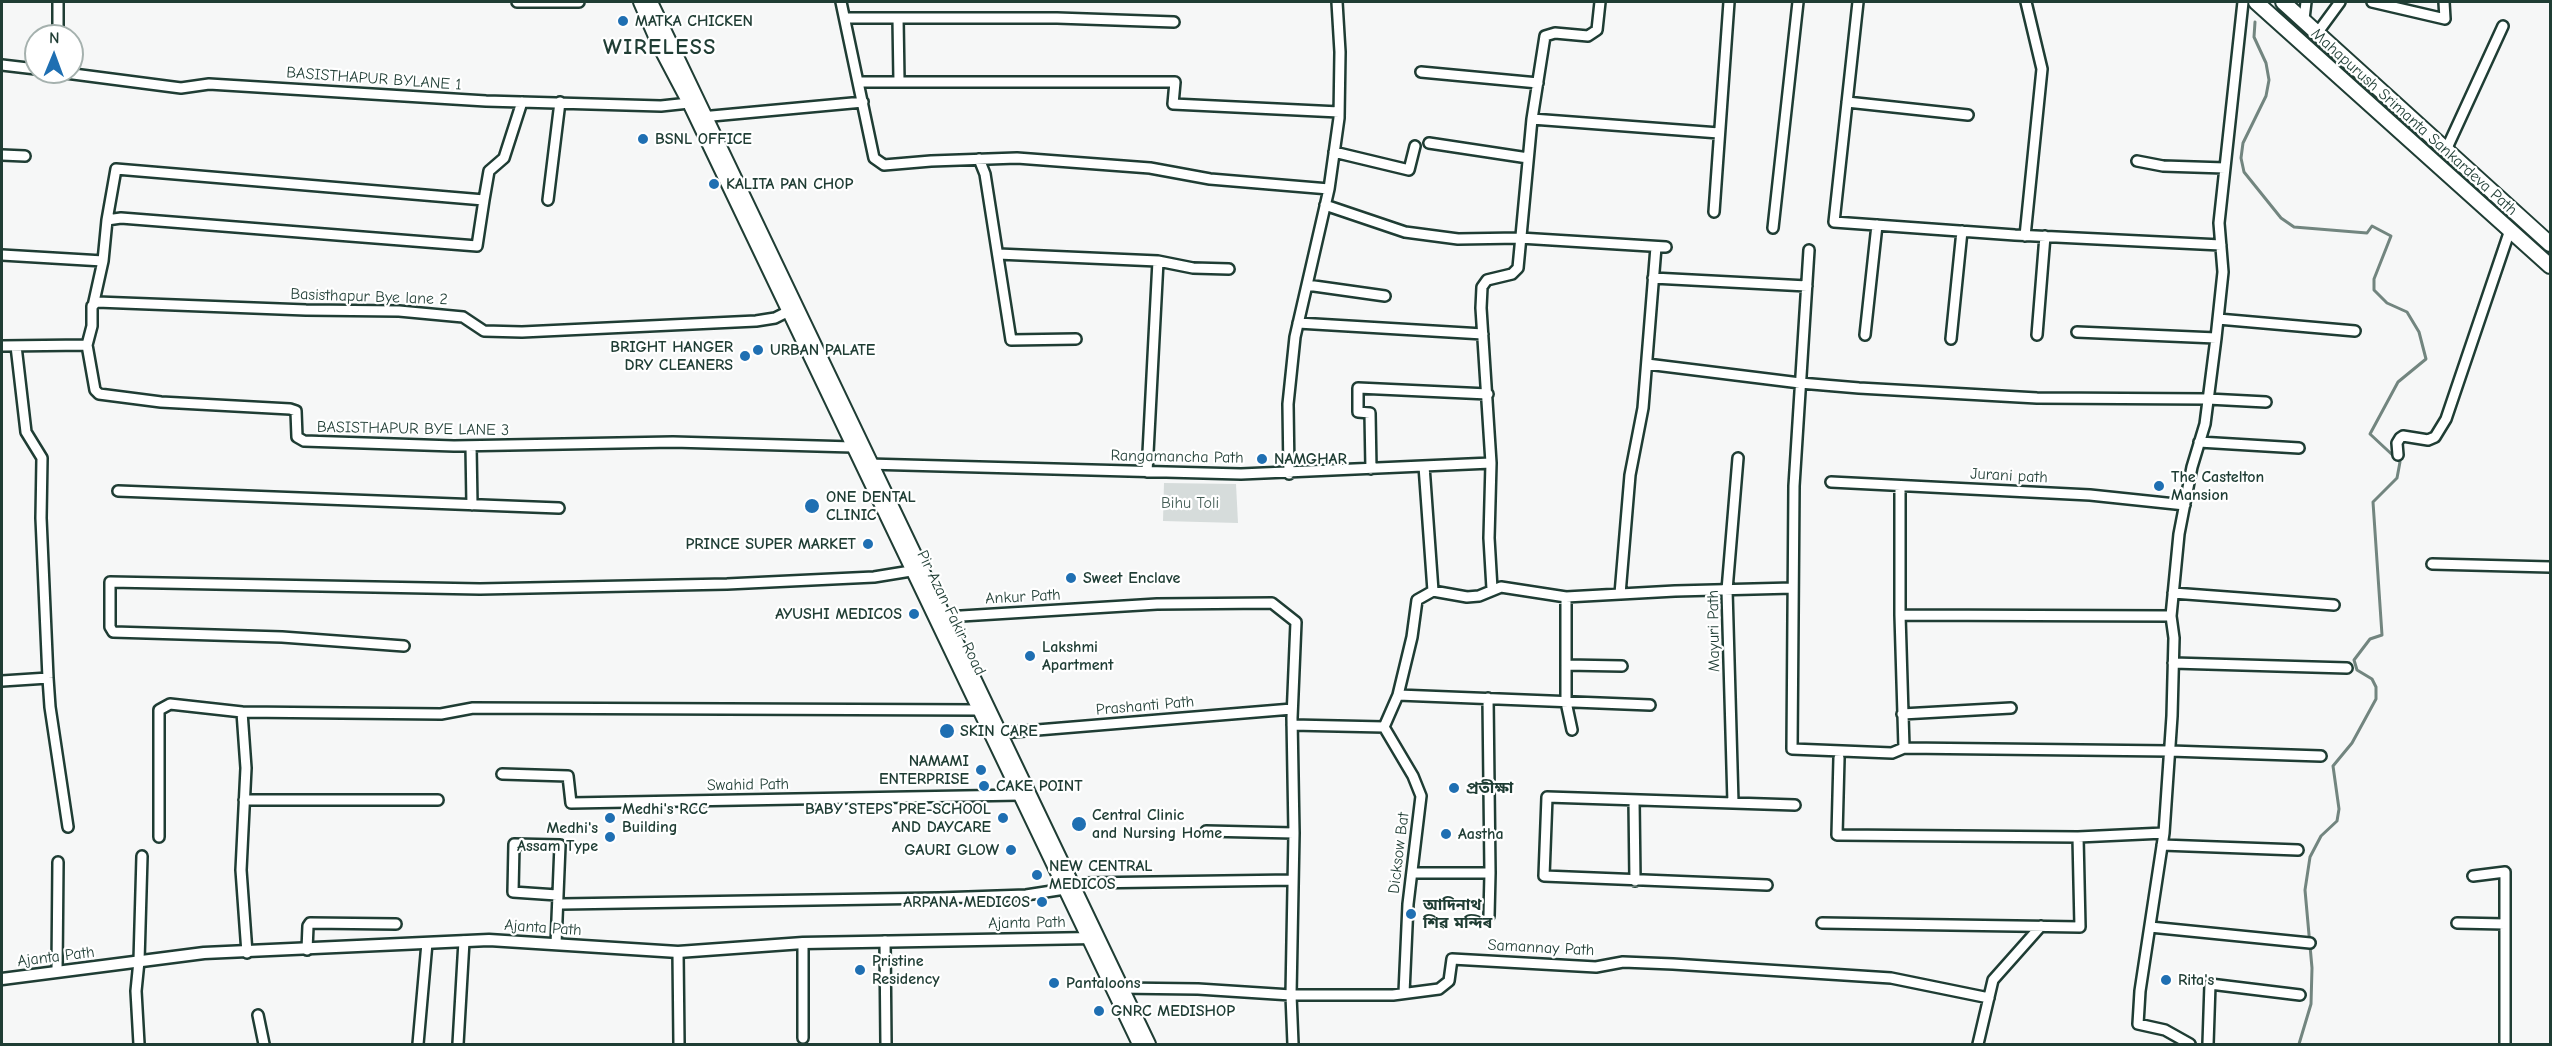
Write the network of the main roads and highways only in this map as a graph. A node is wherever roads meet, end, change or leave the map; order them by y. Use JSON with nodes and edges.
{"nodes":[{"id":1,"x":640,"y":2,"type":"edge"},
{"id":2,"x":651,"y":2,"type":"edge"},
{"id":3,"x":2256,"y":2,"type":"edge"},
{"id":4,"x":2283,"y":2,"type":"edge"},
{"id":5,"x":701,"y":117,"type":"junction"},
{"id":6,"x":2550,"y":244,"type":"edge"},
{"id":7,"x":2550,"y":266,"type":"edge"},
{"id":8,"x":867,"y":464,"type":"junction"},
{"id":9,"x":917,"y":570,"type":"junction"},
{"id":10,"x":1090,"y":938,"type":"junction"},
{"id":11,"x":1118,"y":988,"type":"junction"},
{"id":12,"x":1139,"y":1044,"type":"edge"},
{"id":13,"x":1149,"y":1044,"type":"edge"}],
"edges":[{"from":1,"to":5,"type":"main road","name":"Pir Azan Fakir Road"},
{"from":2,"to":5,"type":"main road","name":"Pir Azan Fakir Road"},
{"from":3,"to":7,"type":"main road","name":"Mahapurush Srimanta Sankardeva Path"},
{"from":4,"to":6,"type":"main road","name":"Mahapurush Srimanta Sankardeva Path"},
{"from":5,"to":8,"type":"main road","name":"Pir Azan Fakir Road"},
{"from":5,"to":8,"type":"main road","name":"Pir Azan Fakir Road"},
{"from":8,"to":9,"type":"main road","name":"Pir Azan Fakir Road"},
{"from":9,"to":10,"type":"main road","name":"Pir Azan Fakir Road"},
{"from":9,"to":10,"type":"main road","name":"Pir Azan Fakir Road"},
{"from":10,"to":11,"type":"main road","name":"Pir Azan Fakir Road"},
{"from":11,"to":12,"type":"main road","name":"Pir Azan Fakir Road"},
{"from":11,"to":13,"type":"main road","name":"Pir Azan Fakir Road"}]}
